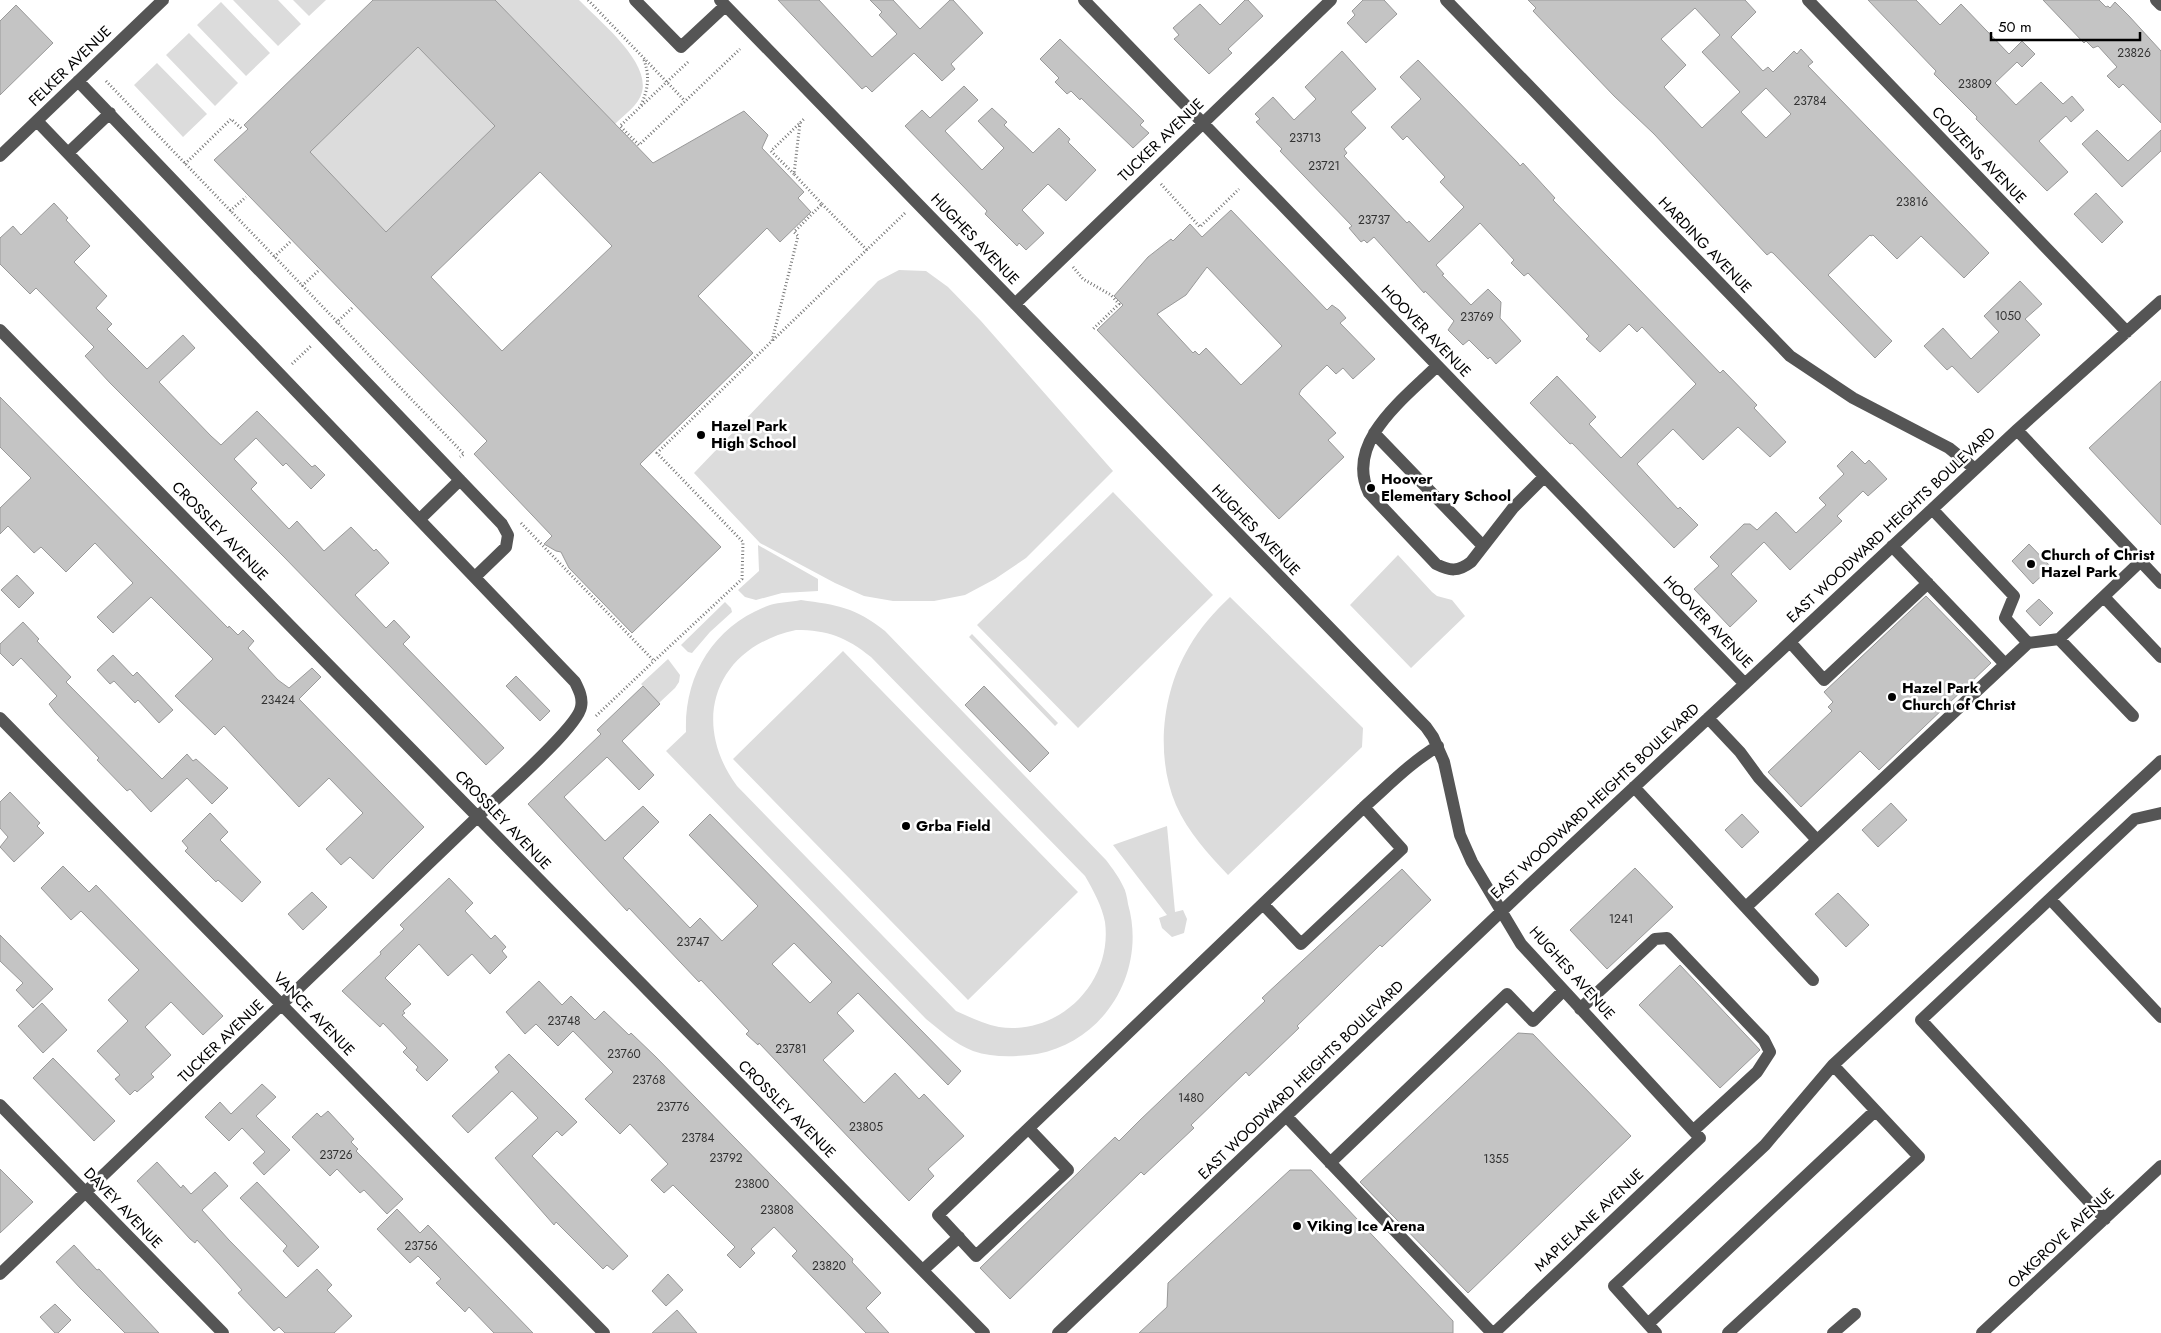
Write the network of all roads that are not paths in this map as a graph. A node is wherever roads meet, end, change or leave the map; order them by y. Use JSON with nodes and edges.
{"nodes":[{"id":1,"x":163,"y":0,"type":"edge"},
{"id":2,"x":635,"y":0,"type":"edge"},
{"id":3,"x":1084,"y":0,"type":"edge"},
{"id":4,"x":1331,"y":0,"type":"edge"},
{"id":5,"x":1446,"y":0,"type":"edge"},
{"id":6,"x":1808,"y":0,"type":"edge"},
{"id":7,"x":2156,"y":0,"type":"edge"},
{"id":8,"x":722,"y":3,"type":"edge"},
{"id":9,"x":2161,"y":5,"type":"edge"},
{"id":10,"x":78,"y":81,"type":"junction"},
{"id":11,"x":110,"y":113,"type":"junction"},
{"id":12,"x":37,"y":121,"type":"junction"},
{"id":13,"x":1202,"y":123,"type":"junction"},
{"id":14,"x":68,"y":153,"type":"junction"},
{"id":15,"x":0,"y":156,"type":"edge"},
{"id":16,"x":2161,"y":301,"type":"edge"},
{"id":17,"x":1015,"y":304,"type":"junction"},
{"id":18,"x":0,"y":330,"type":"edge"},
{"id":19,"x":2127,"y":332,"type":"junction"},
{"id":20,"x":1437,"y":366,"type":"junction"},
{"id":21,"x":2017,"y":430,"type":"junction"},
{"id":22,"x":1374,"y":433,"type":"junction"},
{"id":23,"x":1975,"y":469,"type":"junction"},
{"id":24,"x":1544,"y":477,"type":"junction"},
{"id":25,"x":460,"y":480,"type":"junction"},
{"id":26,"x":1932,"y":509,"type":"junction"},
{"id":27,"x":420,"y":519,"type":"junction"},
{"id":28,"x":1483,"y":546,"type":"junction"},
{"id":29,"x":1892,"y":546,"type":"junction"},
{"id":30,"x":2141,"y":562,"type":"junction"},
{"id":31,"x":2159,"y":576,"type":"edge"},
{"id":32,"x":475,"y":577,"type":"junction"},
{"id":33,"x":1928,"y":583,"type":"junction"},
{"id":34,"x":2104,"y":597,"type":"junction"},
{"id":35,"x":2058,"y":639,"type":"junction"},
{"id":36,"x":1790,"y":642,"type":"junction"},
{"id":37,"x":2028,"y":643,"type":"junction"},
{"id":38,"x":2161,"y":657,"type":"edge"},
{"id":39,"x":2005,"y":664,"type":"junction"},
{"id":40,"x":1745,"y":684,"type":"junction"},
{"id":41,"x":2133,"y":716,"type":"dead end"},
{"id":42,"x":0,"y":718,"type":"edge"},
{"id":43,"x":1708,"y":718,"type":"junction"},
{"id":44,"x":1438,"y":746,"type":"junction"},
{"id":45,"x":2161,"y":761,"type":"edge"},
{"id":46,"x":1634,"y":787,"type":"junction"},
{"id":47,"x":1364,"y":807,"type":"junction"},
{"id":48,"x":2161,"y":813,"type":"edge"},
{"id":49,"x":477,"y":817,"type":"junction"},
{"id":50,"x":1817,"y":840,"type":"junction"},
{"id":51,"x":2050,"y":899,"type":"junction"},
{"id":52,"x":1263,"y":904,"type":"junction"},
{"id":53,"x":1746,"y":907,"type":"junction"},
{"id":54,"x":1502,"y":910,"type":"junction"},
{"id":55,"x":1813,"y":980,"type":"dead end"},
{"id":56,"x":1563,"y":991,"type":"junction"},
{"id":57,"x":282,"y":1005,"type":"junction"},
{"id":58,"x":1580,"y":1009,"type":"junction"},
{"id":59,"x":2161,"y":1017,"type":"edge"},
{"id":60,"x":1833,"y":1065,"type":"junction"},
{"id":61,"x":0,"y":1105,"type":"edge"},
{"id":62,"x":1874,"y":1111,"type":"junction"},
{"id":63,"x":1286,"y":1116,"type":"junction"},
{"id":64,"x":1029,"y":1128,"type":"junction"},
{"id":65,"x":1694,"y":1130,"type":"junction"},
{"id":66,"x":1330,"y":1163,"type":"junction"},
{"id":67,"x":2161,"y":1166,"type":"edge"},
{"id":68,"x":85,"y":1192,"type":"junction"},
{"id":69,"x":2105,"y":1219,"type":"junction"},
{"id":70,"x":959,"y":1237,"type":"junction"},
{"id":71,"x":923,"y":1270,"type":"junction"},
{"id":72,"x":0,"y":1274,"type":"edge"},
{"id":73,"x":1855,"y":1314,"type":"dead end"},
{"id":74,"x":1652,"y":1329,"type":"edge"},
{"id":75,"x":223,"y":1333,"type":"edge"},
{"id":76,"x":604,"y":1333,"type":"edge"},
{"id":77,"x":984,"y":1333,"type":"edge"},
{"id":78,"x":1058,"y":1333,"type":"edge"},
{"id":79,"x":1493,"y":1333,"type":"edge"},
{"id":80,"x":1728,"y":1333,"type":"edge"},
{"id":81,"x":1833,"y":1333,"type":"edge"},
{"id":82,"x":1982,"y":1333,"type":"edge"}],
"edges":[{"from":1,"to":10,"type":"street","name":"FELKER AVENUE"},
{"from":2,"to":8,"type":"street"},
{"from":3,"to":13,"type":"street","name":"HOOVER AVENUE"},
{"from":4,"to":13,"type":"street","name":"TUCKER AVENUE"},
{"from":5,"to":23,"type":"street","name":"HARDING AVENUE"},
{"from":6,"to":19,"type":"street","name":"COUZENS AVENUE"},
{"from":7,"to":9,"type":"street"},
{"from":8,"to":17,"type":"street","name":"HUGHES AVENUE"},
{"from":10,"to":11,"type":"street"},
{"from":10,"to":12,"type":"street","name":"FELKER AVENUE"},
{"from":11,"to":14,"type":"street"},
{"from":11,"to":25,"type":"street"},
{"from":12,"to":14,"type":"street"},
{"from":12,"to":15,"type":"street","name":"FELKER AVENUE"},
{"from":13,"to":17,"type":"street","name":"TUCKER AVENUE"},
{"from":13,"to":20,"type":"street","name":"HOOVER AVENUE"},
{"from":14,"to":27,"type":"street"},
{"from":16,"to":19,"type":"street","name":"EAST WOODWARD HEIGHTS BOULEVARD"},
{"from":17,"to":44,"type":"street","name":"HUGHES AVENUE"},
{"from":18,"to":49,"type":"street","name":"CROSSLEY AVENUE"},
{"from":19,"to":21,"type":"street","name":"EAST WOODWARD HEIGHTS BOULEVARD"},
{"from":20,"to":22,"type":"street"},
{"from":20,"to":24,"type":"street","name":"HOOVER AVENUE"},
{"from":21,"to":23,"type":"street","name":"EAST WOODWARD HEIGHTS BOULEVARD"},
{"from":21,"to":30,"type":"street"},
{"from":22,"to":28,"type":"street"},
{"from":22,"to":28,"type":"street"},
{"from":23,"to":26,"type":"street","name":"EAST WOODWARD HEIGHTS BOULEVARD"},
{"from":24,"to":28,"type":"street"},
{"from":24,"to":40,"type":"street","name":"HOOVER AVENUE"},
{"from":25,"to":27,"type":"street"},
{"from":25,"to":32,"type":"street"},
{"from":26,"to":29,"type":"street","name":"EAST WOODWARD HEIGHTS BOULEVARD"},
{"from":26,"to":37,"type":"street"},
{"from":27,"to":32,"type":"street"},
{"from":29,"to":33,"type":"street"},
{"from":29,"to":36,"type":"street","name":"EAST WOODWARD HEIGHTS BOULEVARD"},
{"from":30,"to":31,"type":"street"},
{"from":30,"to":34,"type":"street"},
{"from":32,"to":49,"type":"street","name":"TUCKER AVENUE"},
{"from":33,"to":36,"type":"street"},
{"from":33,"to":39,"type":"street"},
{"from":34,"to":35,"type":"street"},
{"from":34,"to":38,"type":"street"},
{"from":35,"to":37,"type":"street"},
{"from":35,"to":41,"type":"street"},
{"from":36,"to":40,"type":"street","name":"EAST WOODWARD HEIGHTS BOULEVARD"},
{"from":37,"to":39,"type":"street"},
{"from":39,"to":50,"type":"street"},
{"from":40,"to":43,"type":"street","name":"EAST WOODWARD HEIGHTS BOULEVARD"},
{"from":42,"to":57,"type":"street","name":"VANCE AVENUE"},
{"from":43,"to":46,"type":"street","name":"EAST WOODWARD HEIGHTS BOULEVARD"},
{"from":43,"to":50,"type":"street"},
{"from":44,"to":47,"type":"street"},
{"from":44,"to":54,"type":"street","name":"HUGHES AVENUE"},
{"from":45,"to":60,"type":"street"},
{"from":46,"to":53,"type":"street"},
{"from":46,"to":54,"type":"street","name":"EAST WOODWARD HEIGHTS BOULEVARD"},
{"from":47,"to":52,"type":"street"},
{"from":47,"to":52,"type":"street"},
{"from":48,"to":51,"type":"street"},
{"from":49,"to":57,"type":"street","name":"TUCKER AVENUE"},
{"from":49,"to":71,"type":"street","name":"CROSSLEY AVENUE"},
{"from":50,"to":53,"type":"street"},
{"from":51,"to":59,"type":"street"},
{"from":51,"to":69,"type":"street"},
{"from":52,"to":64,"type":"street"},
{"from":53,"to":55,"type":"street"},
{"from":54,"to":56,"type":"street","name":"HUGHES AVENUE"},
{"from":54,"to":63,"type":"street","name":"EAST WOODWARD HEIGHTS BOULEVARD"},
{"from":56,"to":58,"type":"street","name":"HUGHES AVENUE"},
{"from":56,"to":66,"type":"street"},
{"from":57,"to":68,"type":"street","name":"TUCKER AVENUE"},
{"from":57,"to":76,"type":"street","name":"VANCE AVENUE"},
{"from":58,"to":65,"type":"street","name":"HUGHES AVENUE"},
{"from":58,"to":65,"type":"street"},
{"from":60,"to":62,"type":"street"},
{"from":60,"to":74,"type":"street"},
{"from":61,"to":68,"type":"street","name":"DAVEY AVENUE"},
{"from":62,"to":74,"type":"street"},
{"from":62,"to":80,"type":"street"},
{"from":63,"to":66,"type":"street"},
{"from":63,"to":78,"type":"street","name":"EAST WOODWARD HEIGHTS BOULEVARD"},
{"from":64,"to":70,"type":"street"},
{"from":64,"to":70,"type":"street"},
{"from":65,"to":79,"type":"street","name":"MAPLELANE AVENUE"},
{"from":66,"to":79,"type":"street"},
{"from":67,"to":69,"type":"street","name":"OAKGROVE AVENUE"},
{"from":68,"to":72,"type":"street","name":"TUCKER AVENUE"},
{"from":68,"to":75,"type":"street","name":"DAVEY AVENUE"},
{"from":69,"to":82,"type":"street","name":"OAKGROVE AVENUE"},
{"from":70,"to":71,"type":"street"},
{"from":71,"to":77,"type":"street","name":"CROSSLEY AVENUE"},
{"from":73,"to":81,"type":"street"}]}
